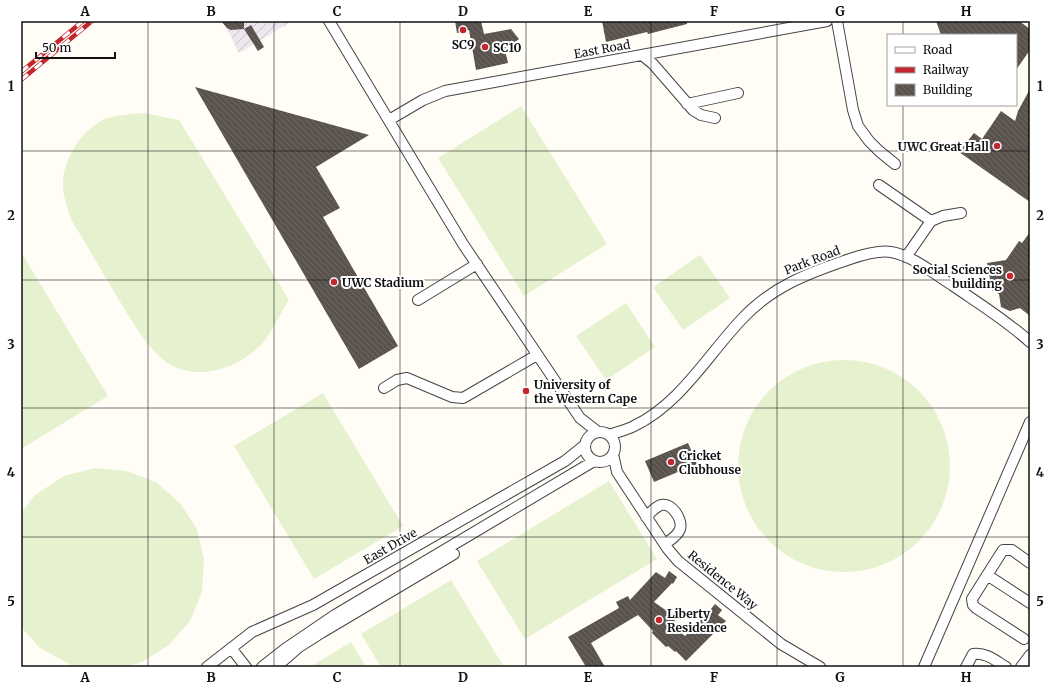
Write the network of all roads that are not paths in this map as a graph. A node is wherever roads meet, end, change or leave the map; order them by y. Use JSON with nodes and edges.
{"nodes":[{"id":1,"x":330,"y":21,"type":"edge"},
{"id":2,"x":827,"y":21,"type":"edge"},
{"id":3,"x":837,"y":21,"type":"edge"},
{"id":4,"x":642,"y":54,"type":"junction"},
{"id":5,"x":709,"y":92,"type":"dead end"},
{"id":6,"x":738,"y":93,"type":"dead end"},
{"id":7,"x":684,"y":100,"type":"junction"},
{"id":8,"x":715,"y":118,"type":"dead end"},
{"id":9,"x":389,"y":120,"type":"junction"},
{"id":10,"x":895,"y":164,"type":"dead end"},
{"id":11,"x":879,"y":185,"type":"dead end"},
{"id":12,"x":961,"y":213,"type":"dead end"},
{"id":13,"x":931,"y":221,"type":"junction"},
{"id":14,"x":906,"y":257,"type":"junction"},
{"id":15,"x":477,"y":264,"type":"junction"},
{"id":16,"x":418,"y":300,"type":"dead end"},
{"id":17,"x":1030,"y":342,"type":"edge"},
{"id":18,"x":538,"y":355,"type":"junction"},
{"id":19,"x":384,"y":388,"type":"dead end"},
{"id":20,"x":580,"y":418,"type":"junction"},
{"id":21,"x":1030,"y":422,"type":"edge"},
{"id":22,"x":633,"y":427,"type":"junction"},
{"id":23,"x":598,"y":432,"type":"junction"},
{"id":24,"x":609,"y":435,"type":"junction"},
{"id":25,"x":586,"y":443,"type":"junction"},
{"id":26,"x":614,"y":450,"type":"junction"},
{"id":27,"x":597,"y":461,"type":"junction"},
{"id":28,"x":617,"y":472,"type":"junction"},
{"id":29,"x":646,"y":517,"type":"junction"},
{"id":30,"x":665,"y":544,"type":"junction"},
{"id":31,"x":454,"y":554,"type":"dead end"},
{"id":32,"x":1030,"y":563,"type":"edge"},
{"id":33,"x":987,"y":575,"type":"junction"},
{"id":34,"x":1030,"y":603,"type":"edge"},
{"id":35,"x":1024,"y":639,"type":"dead end"},
{"id":36,"x":231,"y":648,"type":"junction"},
{"id":37,"x":1030,"y":655,"type":"edge"},
{"id":38,"x":207,"y":667,"type":"edge"},
{"id":39,"x":246,"y":667,"type":"edge"},
{"id":40,"x":262,"y":667,"type":"edge"},
{"id":41,"x":276,"y":667,"type":"edge"},
{"id":42,"x":820,"y":667,"type":"edge"},
{"id":43,"x":924,"y":667,"type":"edge"},
{"id":44,"x":966,"y":667,"type":"edge"},
{"id":45,"x":1006,"y":667,"type":"edge"},
{"id":46,"x":1021,"y":667,"type":"edge"}],
"edges":[{"from":1,"to":9,"type":"street"},
{"from":2,"to":4,"type":"street","name":"East Road"},
{"from":3,"to":10,"type":"street"},
{"from":4,"to":7,"type":"street"},
{"from":4,"to":9,"type":"street","name":"East Road"},
{"from":5,"to":7,"type":"street"},
{"from":6,"to":7,"type":"street"},
{"from":7,"to":8,"type":"street"},
{"from":9,"to":15,"type":"street"},
{"from":11,"to":13,"type":"street"},
{"from":12,"to":13,"type":"street"},
{"from":13,"to":14,"type":"street"},
{"from":14,"to":17,"type":"street","name":"Park Road"},
{"from":14,"to":22,"type":"street","name":"Park Road"},
{"from":15,"to":16,"type":"street"},
{"from":15,"to":18,"type":"street"},
{"from":18,"to":19,"type":"street"},
{"from":18,"to":20,"type":"street"},
{"from":20,"to":23,"type":"street"},
{"from":20,"to":25,"type":"street"},
{"from":21,"to":43,"type":"street"},
{"from":22,"to":24,"type":"street","name":"Park Road"},
{"from":22,"to":26,"type":"street","name":"Park Road"},
{"from":23,"to":24,"type":"street"},
{"from":23,"to":25,"type":"street"},
{"from":24,"to":26,"type":"street"},
{"from":25,"to":27,"type":"street"},
{"from":25,"to":36,"type":"street","name":"East Drive"},
{"from":26,"to":27,"type":"street"},
{"from":26,"to":28,"type":"street","name":"Residence Way"},
{"from":27,"to":28,"type":"street","name":"Residence Way"},
{"from":27,"to":40,"type":"street"},
{"from":28,"to":29,"type":"street","name":"Residence Way"},
{"from":29,"to":30,"type":"street","name":"Residence Way"},
{"from":29,"to":30,"type":"street"},
{"from":30,"to":42,"type":"street","name":"Residence Way"},
{"from":31,"to":41,"type":"street"},
{"from":32,"to":33,"type":"street"},
{"from":33,"to":34,"type":"street"},
{"from":33,"to":35,"type":"street"},
{"from":36,"to":38,"type":"street","name":"East Drive"},
{"from":36,"to":39,"type":"street"},
{"from":37,"to":46,"type":"street"},
{"from":44,"to":45,"type":"street"}]}
